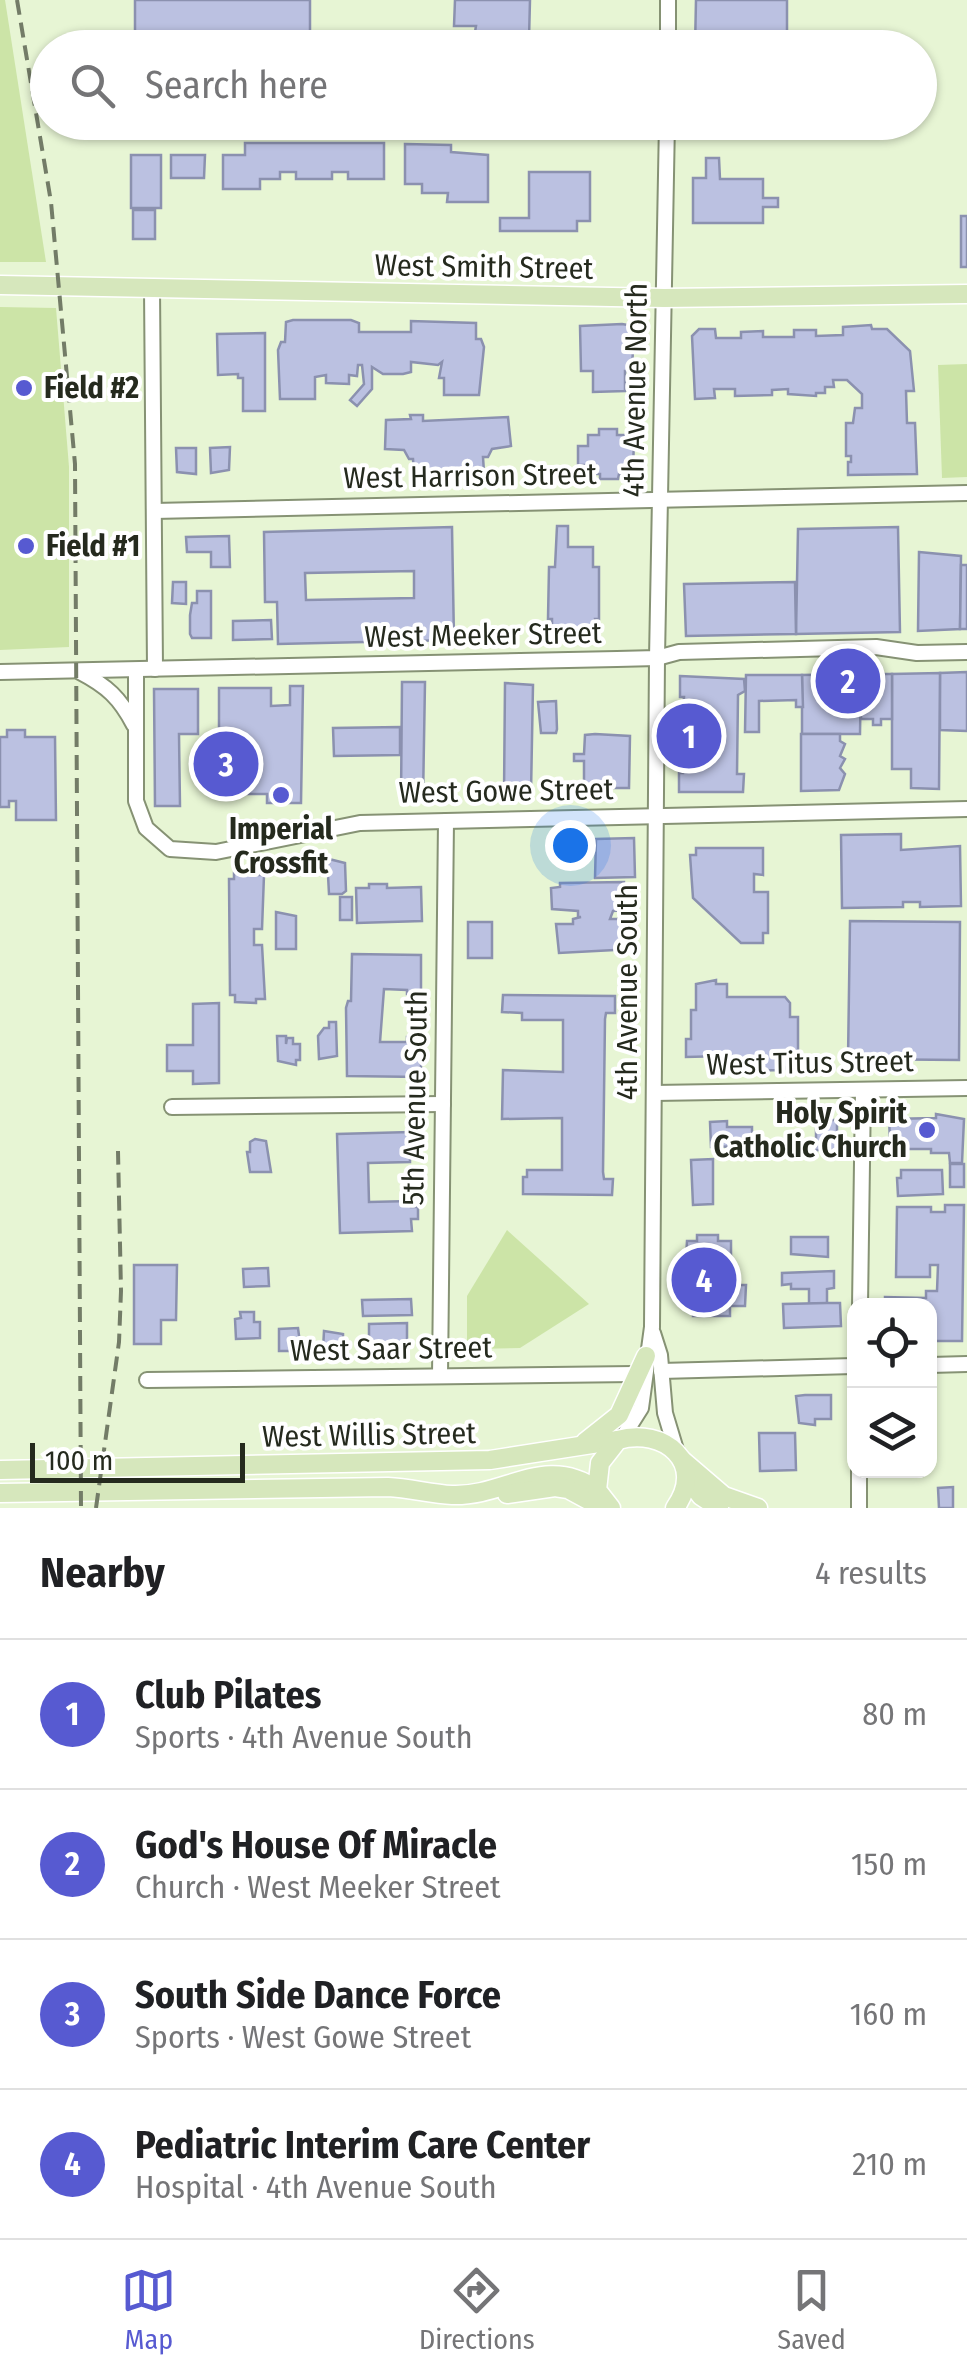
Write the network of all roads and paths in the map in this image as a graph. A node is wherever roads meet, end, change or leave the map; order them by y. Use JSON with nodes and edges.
{"nodes":[{"id":1,"x":668,"y":0,"type":"edge"},
{"id":2,"x":668,"y":30,"type":"edge"},
{"id":3,"x":667,"y":140,"type":"edge"},
{"id":4,"x":0,"y":284,"type":"edge"},
{"id":5,"x":152,"y":288,"type":"junction"},
{"id":6,"x":967,"y":294,"type":"edge"},
{"id":7,"x":664,"y":298,"type":"junction"},
{"id":8,"x":967,"y":493,"type":"edge"},
{"id":9,"x":660,"y":500,"type":"junction"},
{"id":10,"x":154,"y":512,"type":"junction"},
{"id":11,"x":967,"y":652,"type":"edge"},
{"id":12,"x":656,"y":658,"type":"junction"},
{"id":13,"x":155,"y":669,"type":"junction"},
{"id":14,"x":136,"y":670,"type":"junction"},
{"id":15,"x":76,"y":671,"type":"junction"},
{"id":16,"x":0,"y":672,"type":"edge"},
{"id":17,"x":136,"y":730,"type":"junction"},
{"id":18,"x":967,"y":809,"type":"edge"},
{"id":19,"x":656,"y":815,"type":"junction"},
{"id":20,"x":446,"y":821,"type":"junction"},
{"id":21,"x":967,"y":1088,"type":"edge"},
{"id":22,"x":863,"y":1090,"type":"junction"},
{"id":23,"x":654,"y":1093,"type":"junction"},
{"id":24,"x":442,"y":1104,"type":"junction"},
{"id":25,"x":172,"y":1107,"type":"dead end"},
{"id":26,"x":860,"y":1298,"type":"edge"},
{"id":27,"x":652,"y":1327,"type":"junction"},
{"id":28,"x":646,"y":1356,"type":"junction"},
{"id":29,"x":967,"y":1364,"type":"edge"},
{"id":30,"x":937,"y":1365,"type":"edge"},
{"id":31,"x":847,"y":1366,"type":"edge"},
{"id":32,"x":661,"y":1372,"type":"junction"},
{"id":33,"x":635,"y":1374,"type":"junction"},
{"id":34,"x":440,"y":1376,"type":"junction"},
{"id":35,"x":148,"y":1380,"type":"dead end"},
{"id":36,"x":620,"y":1439,"type":"junction"},
{"id":37,"x":577,"y":1449,"type":"junction"},
{"id":38,"x":682,"y":1464,"type":"junction"},
{"id":39,"x":36,"y":1468,"type":"junction"},
{"id":40,"x":0,"y":1470,"type":"edge"},
{"id":41,"x":859,"y":1478,"type":"edge"},
{"id":42,"x":0,"y":1482,"type":"edge"},
{"id":43,"x":0,"y":1493,"type":"edge"},
{"id":44,"x":600,"y":1499,"type":"edge"},
{"id":45,"x":611,"y":1508,"type":"edge"},
{"id":46,"x":675,"y":1508,"type":"edge"},
{"id":47,"x":719,"y":1508,"type":"edge"},
{"id":48,"x":758,"y":1508,"type":"edge"},
{"id":49,"x":858,"y":1508,"type":"edge"}],
"edges":[{"from":1,"to":2,"type":"street"},
{"from":3,"to":7,"type":"street","name":"4th Avenue North"},
{"from":4,"to":5,"type":"main road","name":"West Smith Street"},
{"from":5,"to":7,"type":"main road","name":"West Smith Street"},
{"from":5,"to":10,"type":"street"},
{"from":6,"to":7,"type":"main road","name":"West Smith Street"},
{"from":7,"to":9,"type":"street","name":"4th Avenue North"},
{"from":8,"to":9,"type":"street","name":"West Harrison Street"},
{"from":9,"to":10,"type":"street","name":"West Harrison Street"},
{"from":9,"to":12,"type":"street","name":"4th Avenue North"},
{"from":10,"to":13,"type":"street"},
{"from":11,"to":12,"type":"street","name":"West Meeker Street"},
{"from":12,"to":13,"type":"street","name":"West Meeker Street"},
{"from":12,"to":19,"type":"street","name":"4th Avenue South"},
{"from":13,"to":14,"type":"street","name":"West Meeker Street"},
{"from":14,"to":15,"type":"street","name":"West Meeker Street"},
{"from":14,"to":17,"type":"street"},
{"from":15,"to":16,"type":"street","name":"West Meeker Street"},
{"from":15,"to":17,"type":"street"},
{"from":17,"to":20,"type":"street","name":"West Gowe Street"},
{"from":18,"to":19,"type":"street","name":"West Gowe Street"},
{"from":19,"to":20,"type":"street","name":"West Gowe Street"},
{"from":19,"to":23,"type":"street","name":"4th Avenue South"},
{"from":20,"to":24,"type":"street","name":"5th Avenue South"},
{"from":21,"to":22,"type":"street","name":"West Titus Street"},
{"from":22,"to":23,"type":"street","name":"West Titus Street"},
{"from":22,"to":26,"type":"street"},
{"from":23,"to":27,"type":"street","name":"4th Avenue South"},
{"from":24,"to":25,"type":"street"},
{"from":24,"to":34,"type":"street","name":"5th Avenue South"},
{"from":27,"to":28,"type":"street","name":"4th Avenue South"},
{"from":27,"to":32,"type":"street","name":"4th Avenue South"},
{"from":28,"to":33,"type":"main road"},
{"from":28,"to":36,"type":"street","name":"4th Avenue South"},
{"from":29,"to":30,"type":"street"},
{"from":31,"to":32,"type":"street"},
{"from":32,"to":38,"type":"street","name":"4th Avenue South"},
{"from":33,"to":34,"type":"street","name":"West Saar Street"},
{"from":33,"to":37,"type":"main road"},
{"from":34,"to":35,"type":"street","name":"West Saar Street"},
{"from":36,"to":37,"type":"main road","name":"West Willis Street"},
{"from":36,"to":38,"type":"main road"},
{"from":36,"to":44,"type":"main road"},
{"from":37,"to":39,"type":"main road","name":"West Willis Street"},
{"from":38,"to":46,"type":"main road"},
{"from":38,"to":47,"type":"main road"},
{"from":38,"to":48,"type":"main road"},
{"from":39,"to":40,"type":"main road","name":"West Willis Street"},
{"from":39,"to":42,"type":"main road"},
{"from":41,"to":49,"type":"street"},
{"from":43,"to":44,"type":"main road","name":"West Willis Street"},
{"from":44,"to":45,"type":"main road"}]}
